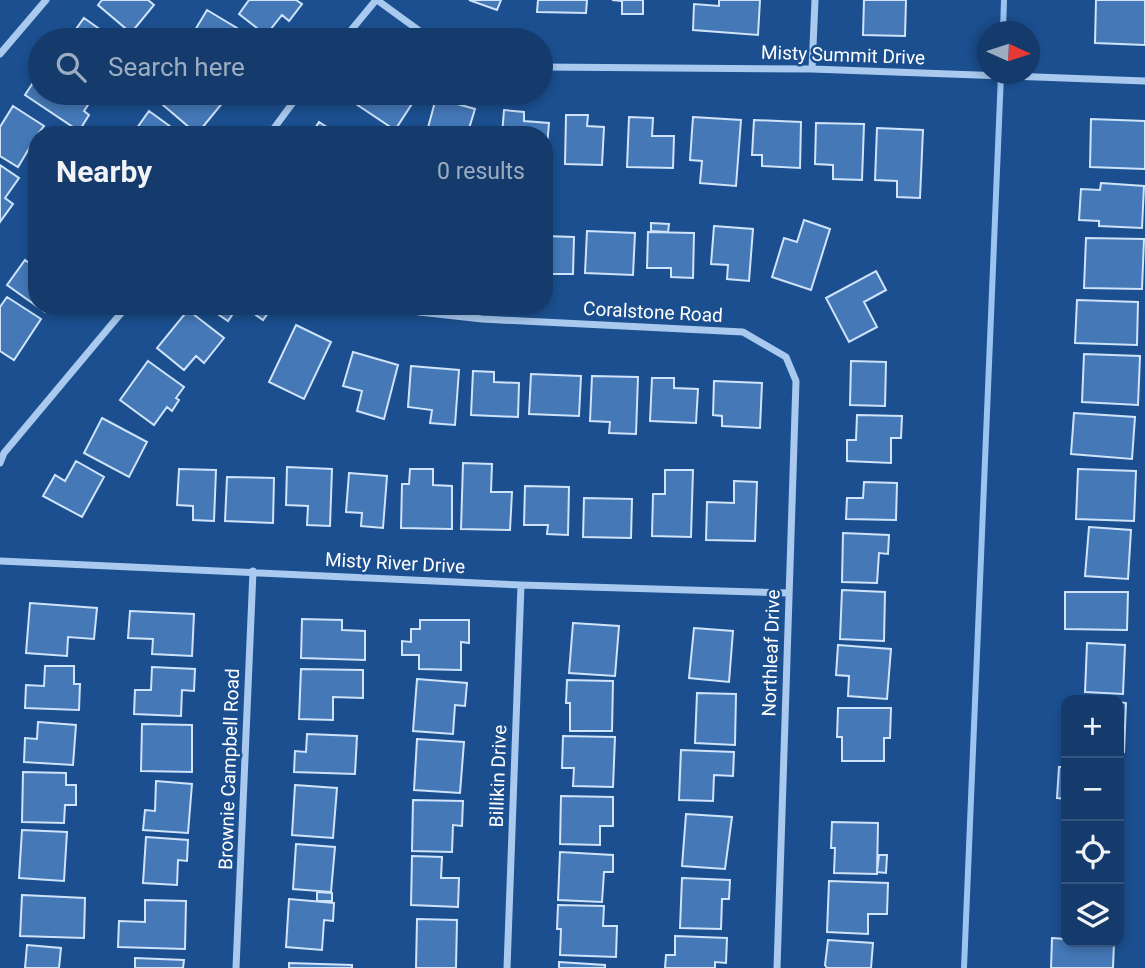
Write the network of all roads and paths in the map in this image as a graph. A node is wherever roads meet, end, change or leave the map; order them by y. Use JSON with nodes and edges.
{"nodes":[{"id":1,"x":46,"y":0,"type":"edge"},
{"id":2,"x":377,"y":0,"type":"edge"},
{"id":3,"x":815,"y":0,"type":"edge"},
{"id":4,"x":353,"y":28,"type":"edge"},
{"id":5,"x":416,"y":28,"type":"edge"},
{"id":6,"x":0,"y":54,"type":"edge"},
{"id":7,"x":553,"y":67,"type":"edge"},
{"id":8,"x":812,"y":69,"type":"junction"},
{"id":9,"x":1145,"y":81,"type":"edge"},
{"id":10,"x":291,"y":105,"type":"edge"},
{"id":11,"x":276,"y":126,"type":"edge"},
{"id":12,"x":119,"y":315,"type":"edge"},
{"id":13,"x":446,"y":315,"type":"edge"},
{"id":14,"x":772,"y":349,"type":"joint"},
{"id":15,"x":0,"y":463,"type":"edge"},
{"id":16,"x":0,"y":561,"type":"edge"},
{"id":17,"x":253,"y":571,"type":"junction"},
{"id":18,"x":521,"y":586,"type":"junction"},
{"id":19,"x":789,"y":593,"type":"junction"},
{"id":20,"x":236,"y":968,"type":"edge"},
{"id":21,"x":507,"y":968,"type":"edge"},
{"id":22,"x":776,"y":968,"type":"edge"}],
"edges":[{"from":1,"to":6,"type":"street"},
{"from":2,"to":4,"type":"street"},
{"from":2,"to":5,"type":"street"},
{"from":3,"to":8,"type":"street"},
{"from":7,"to":8,"type":"street","name":"Misty Summit Drive"},
{"from":8,"to":9,"type":"street","name":"Misty Summit Drive"},
{"from":10,"to":11,"type":"street"},
{"from":12,"to":15,"type":"street"},
{"from":13,"to":14,"type":"street","name":"Coralstone Road"},
{"from":14,"to":19,"type":"street","name":"Northleaf Drive"},
{"from":16,"to":17,"type":"street","name":"Misty River Drive"},
{"from":17,"to":18,"type":"street","name":"Misty River Drive"},
{"from":17,"to":20,"type":"street","name":"Brownie Campbell Road"},
{"from":18,"to":19,"type":"street","name":"Misty River Drive"},
{"from":18,"to":21,"type":"street","name":"Billikin Drive"},
{"from":19,"to":22,"type":"street","name":"Northleaf Drive"}]}
